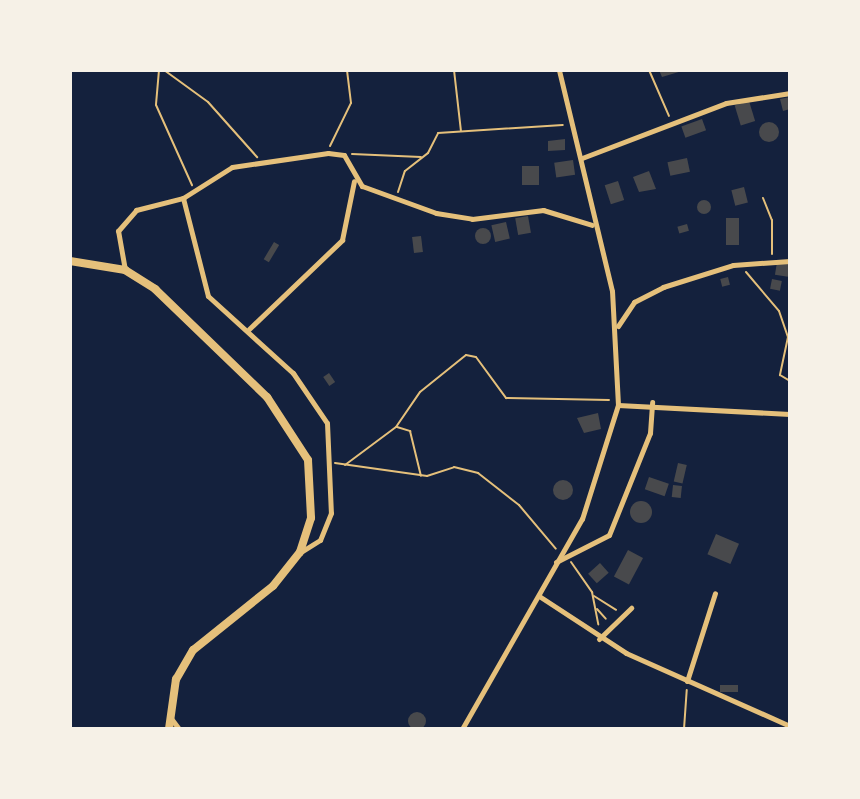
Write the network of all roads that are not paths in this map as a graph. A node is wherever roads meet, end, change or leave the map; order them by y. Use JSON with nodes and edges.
{"nodes":[{"id":1,"x":559,"y":70,"type":"edge"},
{"id":2,"x":790,"y":93,"type":"edge"},
{"id":3,"x":582,"y":158,"type":"junction"},
{"id":4,"x":354,"y":181,"type":"junction"},
{"id":5,"x":183,"y":198,"type":"junction"},
{"id":6,"x":592,"y":225,"type":"junction"},
{"id":7,"x":70,"y":261,"type":"edge"},
{"id":8,"x":790,"y":261,"type":"edge"},
{"id":9,"x":125,"y":270,"type":"junction"},
{"id":10,"x":618,"y":326,"type":"junction"},
{"id":11,"x":249,"y":329,"type":"junction"},
{"id":12,"x":618,"y":402,"type":"junction"},
{"id":13,"x":652,"y":402,"type":"junction"},
{"id":14,"x":790,"y":414,"type":"edge"},
{"id":15,"x":300,"y":552,"type":"junction"},
{"id":16,"x":556,"y":562,"type":"junction"},
{"id":17,"x":715,"y":593,"type":"dead end"},
{"id":18,"x":539,"y":596,"type":"junction"},
{"id":19,"x":631,"y":608,"type":"dead end"},
{"id":20,"x":600,"y":638,"type":"junction"},
{"id":21,"x":687,"y":681,"type":"junction"},
{"id":22,"x":170,"y":716,"type":"junction"},
{"id":23,"x":790,"y":726,"type":"edge"},
{"id":24,"x":169,"y":729,"type":"edge"},
{"id":25,"x":179,"y":729,"type":"edge"},
{"id":26,"x":462,"y":729,"type":"edge"}],
"edges":[{"from":1,"to":3,"type":"street"},
{"from":2,"to":3,"type":"street"},
{"from":3,"to":6,"type":"street"},
{"from":4,"to":5,"type":"street"},
{"from":4,"to":6,"type":"street"},
{"from":4,"to":11,"type":"street"},
{"from":5,"to":9,"type":"street"},
{"from":5,"to":11,"type":"street"},
{"from":6,"to":10,"type":"street"},
{"from":7,"to":9,"type":"highway"},
{"from":8,"to":10,"type":"street"},
{"from":9,"to":15,"type":"highway"},
{"from":10,"to":12,"type":"street"},
{"from":11,"to":15,"type":"street"},
{"from":12,"to":13,"type":"street"},
{"from":12,"to":16,"type":"street"},
{"from":13,"to":14,"type":"street"},
{"from":13,"to":16,"type":"street"},
{"from":15,"to":22,"type":"highway"},
{"from":16,"to":18,"type":"street"},
{"from":17,"to":21,"type":"street"},
{"from":18,"to":20,"type":"street"},
{"from":18,"to":26,"type":"street"},
{"from":19,"to":20,"type":"street"},
{"from":20,"to":21,"type":"street"},
{"from":21,"to":23,"type":"street"},
{"from":22,"to":24,"type":"highway"},
{"from":22,"to":25,"type":"street"}]}
